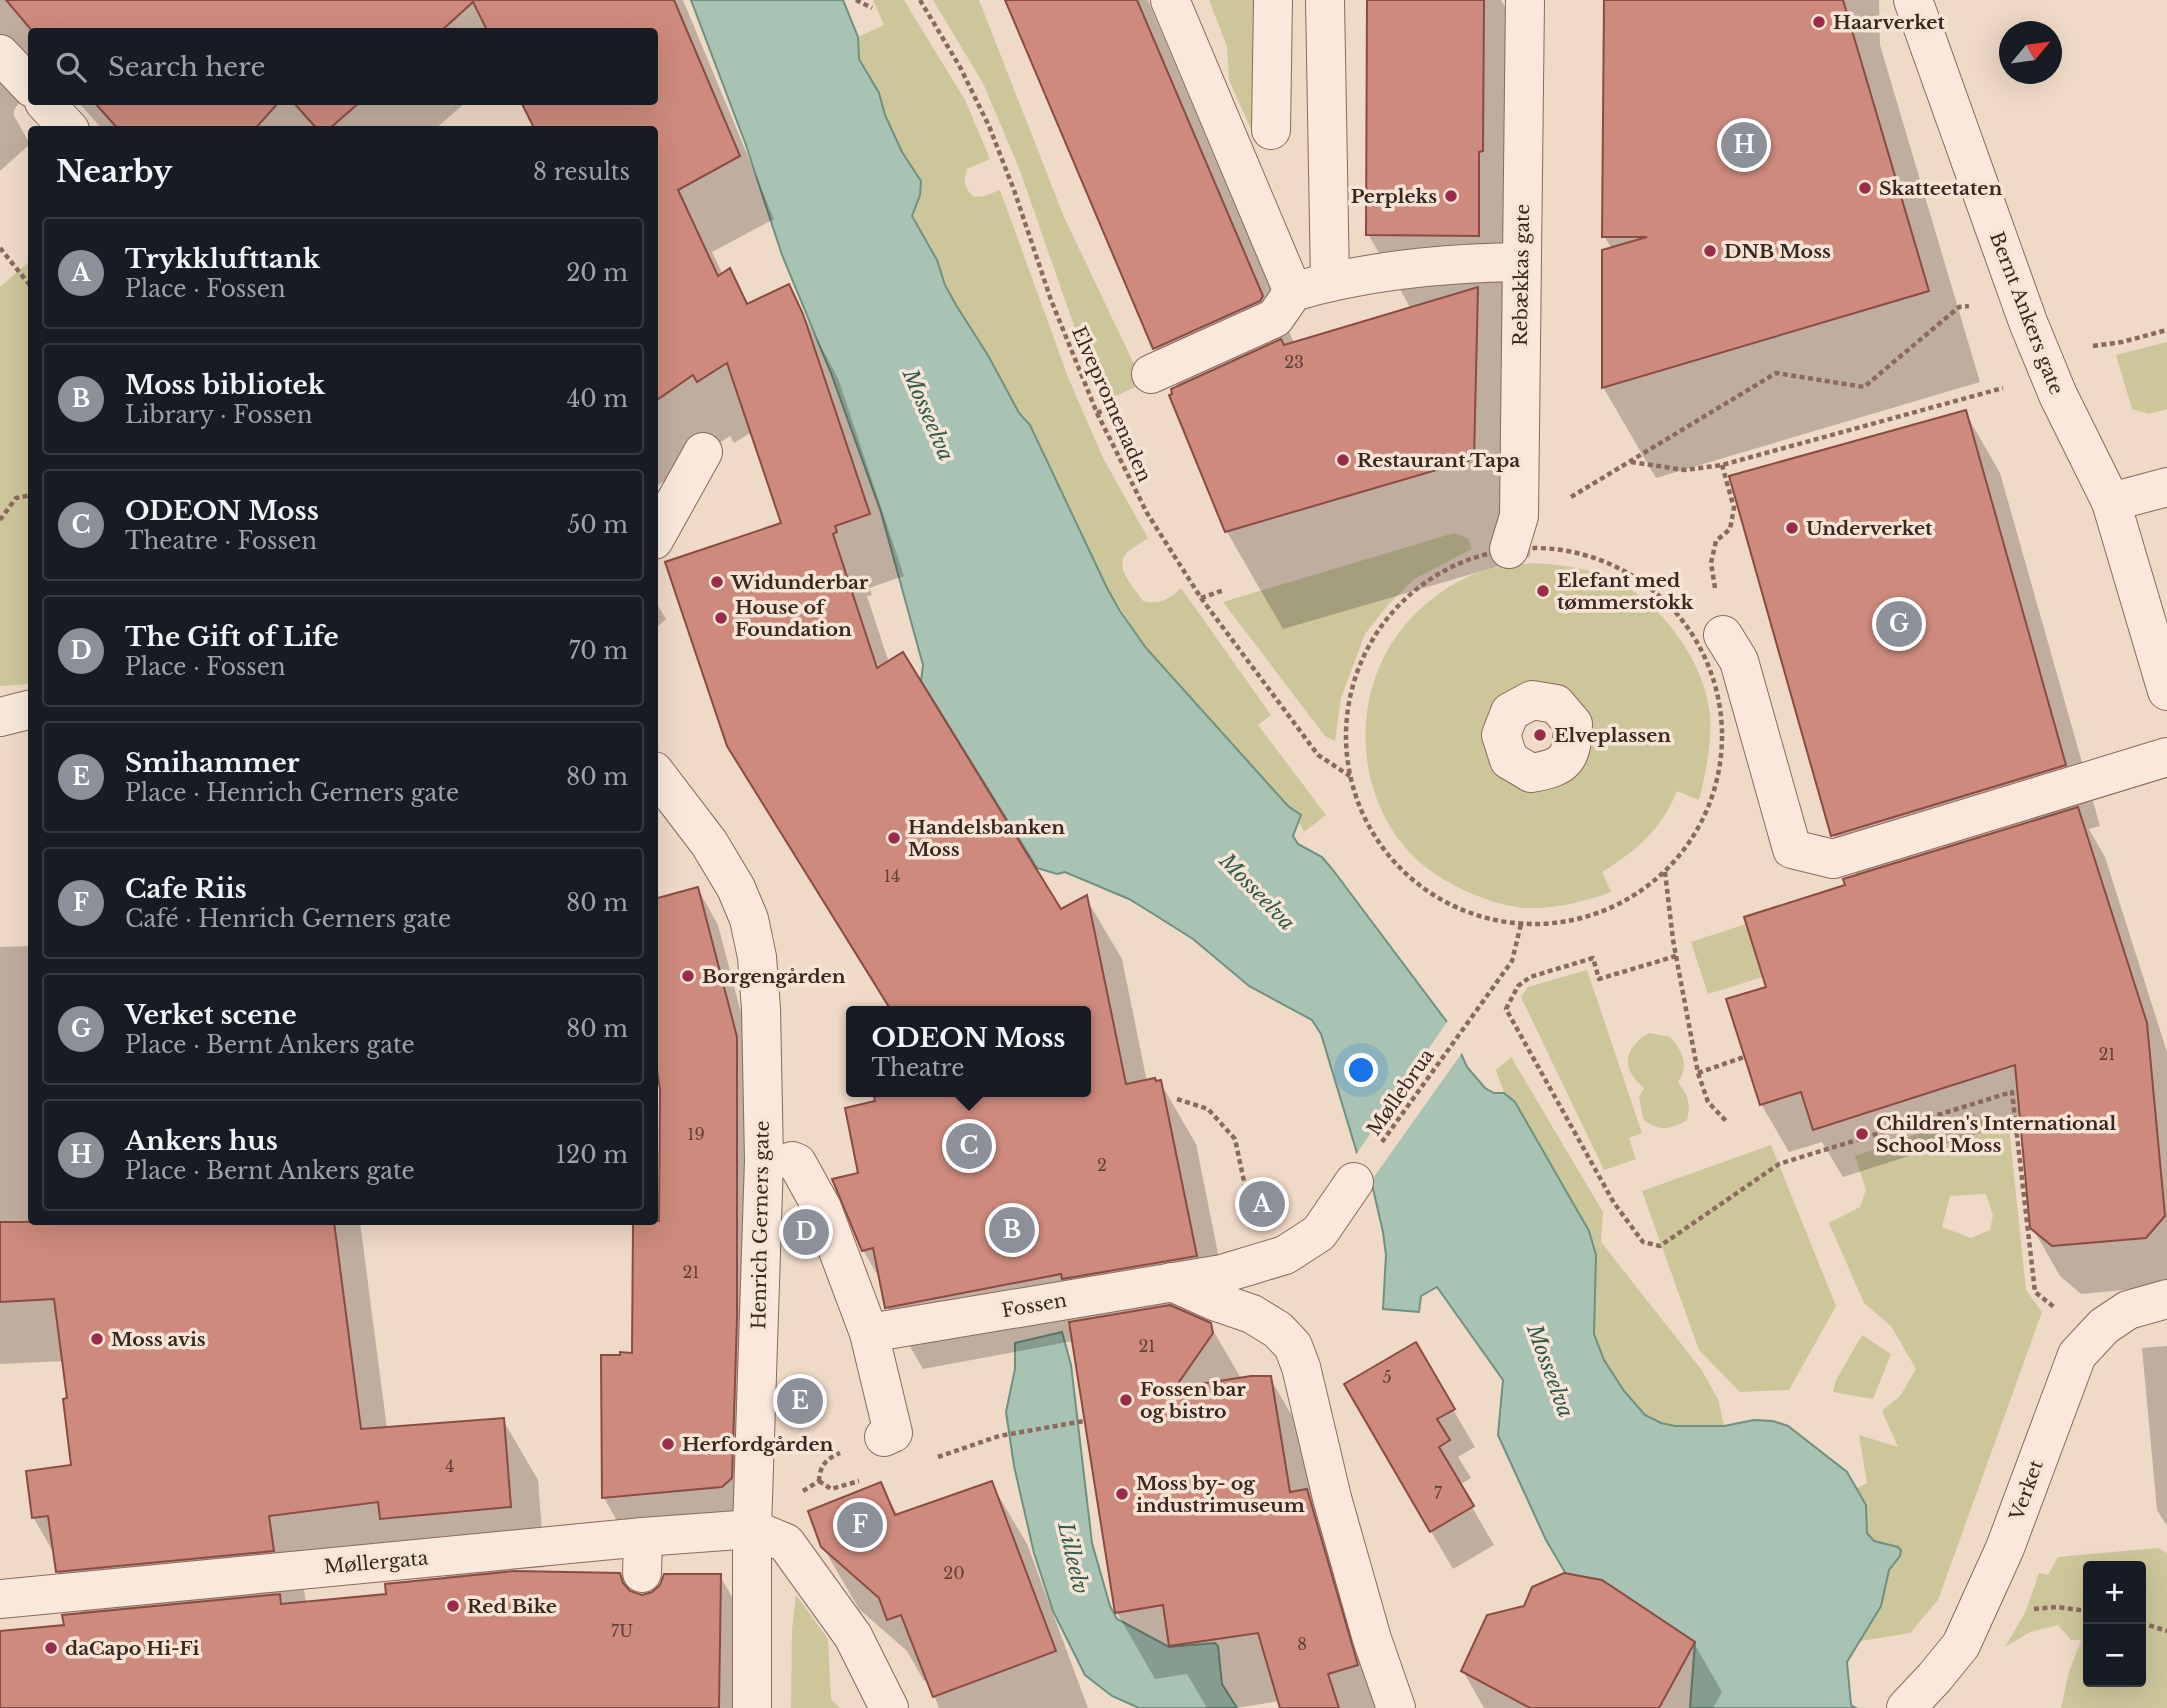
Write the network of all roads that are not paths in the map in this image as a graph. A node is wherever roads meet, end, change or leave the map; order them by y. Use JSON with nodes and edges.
{"nodes":[{"id":1,"x":1170,"y":0,"type":"edge"},
{"id":2,"x":1273,"y":0,"type":"edge"},
{"id":3,"x":1325,"y":0,"type":"edge"},
{"id":4,"x":1525,"y":0,"type":"edge"},
{"id":5,"x":1913,"y":0,"type":"edge"},
{"id":6,"x":0,"y":54,"type":"edge"},
{"id":7,"x":28,"y":84,"type":"edge"},
{"id":8,"x":47,"y":105,"type":"edge"},
{"id":9,"x":66,"y":126,"type":"edge"},
{"id":10,"x":1271,"y":130,"type":"dead end"},
{"id":11,"x":1521,"y":262,"type":"junction"},
{"id":12,"x":1330,"y":282,"type":"junction"},
{"id":13,"x":1293,"y":292,"type":"junction"},
{"id":14,"x":1151,"y":374,"type":"dead end"},
{"id":15,"x":703,"y":452,"type":"dead end"},
{"id":16,"x":2167,"y":487,"type":"edge"},
{"id":17,"x":2111,"y":502,"type":"junction"},
{"id":18,"x":658,"y":533,"type":"edge"},
{"id":19,"x":1513,"y":545,"type":"dead end"},
{"id":20,"x":1723,"y":635,"type":"dead end"},
{"id":21,"x":2167,"y":691,"type":"edge"},
{"id":22,"x":28,"y":710,"type":"edge"},
{"id":23,"x":0,"y":717,"type":"edge"},
{"id":24,"x":2167,"y":757,"type":"edge"},
{"id":25,"x":658,"y":776,"type":"edge"},
{"id":26,"x":792,"y":1161,"type":"dead end"},
{"id":27,"x":1354,"y":1182,"type":"road end"},
{"id":28,"x":1172,"y":1282,"type":"junction"},
{"id":29,"x":2167,"y":1299,"type":"edge"},
{"id":30,"x":869,"y":1333,"type":"junction"},
{"id":31,"x":884,"y":1437,"type":"dead end"},
{"id":32,"x":752,"y":1529,"type":"junction"},
{"id":33,"x":0,"y":1599,"type":"edge"},
{"id":34,"x":752,"y":1708,"type":"edge"},
{"id":35,"x":889,"y":1708,"type":"edge"},
{"id":36,"x":1396,"y":1708,"type":"edge"},
{"id":37,"x":1906,"y":1708,"type":"edge"}],
"edges":[{"from":1,"to":13,"type":"street"},
{"from":2,"to":10,"type":"street"},
{"from":3,"to":12,"type":"street"},
{"from":4,"to":11,"type":"street","name":"Rebækkas gate"},
{"from":5,"to":17,"type":"street","name":"Bernt Ankers gate"},
{"from":6,"to":7,"type":"street"},
{"from":8,"to":9,"type":"street"},
{"from":11,"to":12,"type":"street"},
{"from":11,"to":19,"type":"street","name":"Rebækkas gate"},
{"from":12,"to":13,"type":"street"},
{"from":13,"to":14,"type":"street"},
{"from":15,"to":18,"type":"street"},
{"from":16,"to":17,"type":"street"},
{"from":17,"to":21,"type":"street","name":"Bernt Ankers gate"},
{"from":20,"to":24,"type":"street"},
{"from":22,"to":23,"type":"street"},
{"from":25,"to":32,"type":"street","name":"Henrich Gerners gate"},
{"from":26,"to":30,"type":"street"},
{"from":27,"to":28,"type":"street","name":"Fossen"},
{"from":28,"to":30,"type":"street","name":"Fossen"},
{"from":28,"to":36,"type":"street"},
{"from":29,"to":37,"type":"street","name":"Verket"},
{"from":30,"to":31,"type":"street"},
{"from":32,"to":33,"type":"street","name":"Møllergata"},
{"from":32,"to":34,"type":"street","name":"Henrich Gerners gate"},
{"from":32,"to":35,"type":"street"}]}
